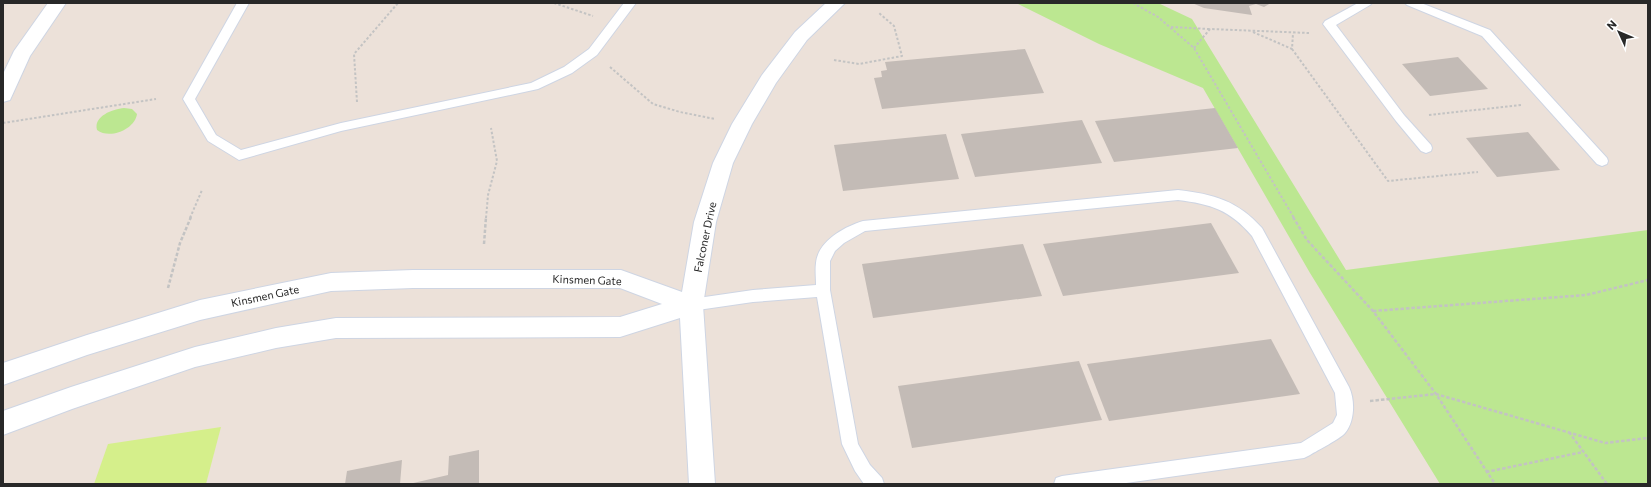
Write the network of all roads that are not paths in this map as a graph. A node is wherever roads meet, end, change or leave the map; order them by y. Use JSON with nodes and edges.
{"nodes":[{"id":1,"x":57,"y":3,"type":"edge"},
{"id":2,"x":243,"y":3,"type":"edge"},
{"id":3,"x":630,"y":3,"type":"edge"},
{"id":4,"x":836,"y":3,"type":"edge"},
{"id":5,"x":1366,"y":3,"type":"edge"},
{"id":6,"x":1411,"y":3,"type":"edge"},
{"id":7,"x":3,"y":95,"type":"edge"},
{"id":8,"x":1426,"y":148,"type":"dead end"},
{"id":9,"x":1602,"y":161,"type":"dead end"},
{"id":10,"x":823,"y":290,"type":"junction"},
{"id":11,"x":691,"y":305,"type":"junction"},
{"id":12,"x":3,"y":374,"type":"edge"},
{"id":13,"x":3,"y":423,"type":"edge"},
{"id":14,"x":702,"y":484,"type":"edge"},
{"id":15,"x":876,"y":484,"type":"edge"},
{"id":16,"x":1062,"y":484,"type":"edge"}],
"edges":[{"from":1,"to":7,"type":"street"},
{"from":2,"to":3,"type":"lane"},
{"from":4,"to":11,"type":"street","name":"Falconer Drive"},
{"from":5,"to":8,"type":"lane"},
{"from":6,"to":9,"type":"lane"},
{"from":10,"to":11,"type":"lane"},
{"from":10,"to":15,"type":"lane"},
{"from":10,"to":16,"type":"lane"},
{"from":11,"to":12,"type":"street","name":"Kinsmen Gate"},
{"from":11,"to":13,"type":"street"},
{"from":11,"to":14,"type":"street","name":"Falconer Drive"}]}
